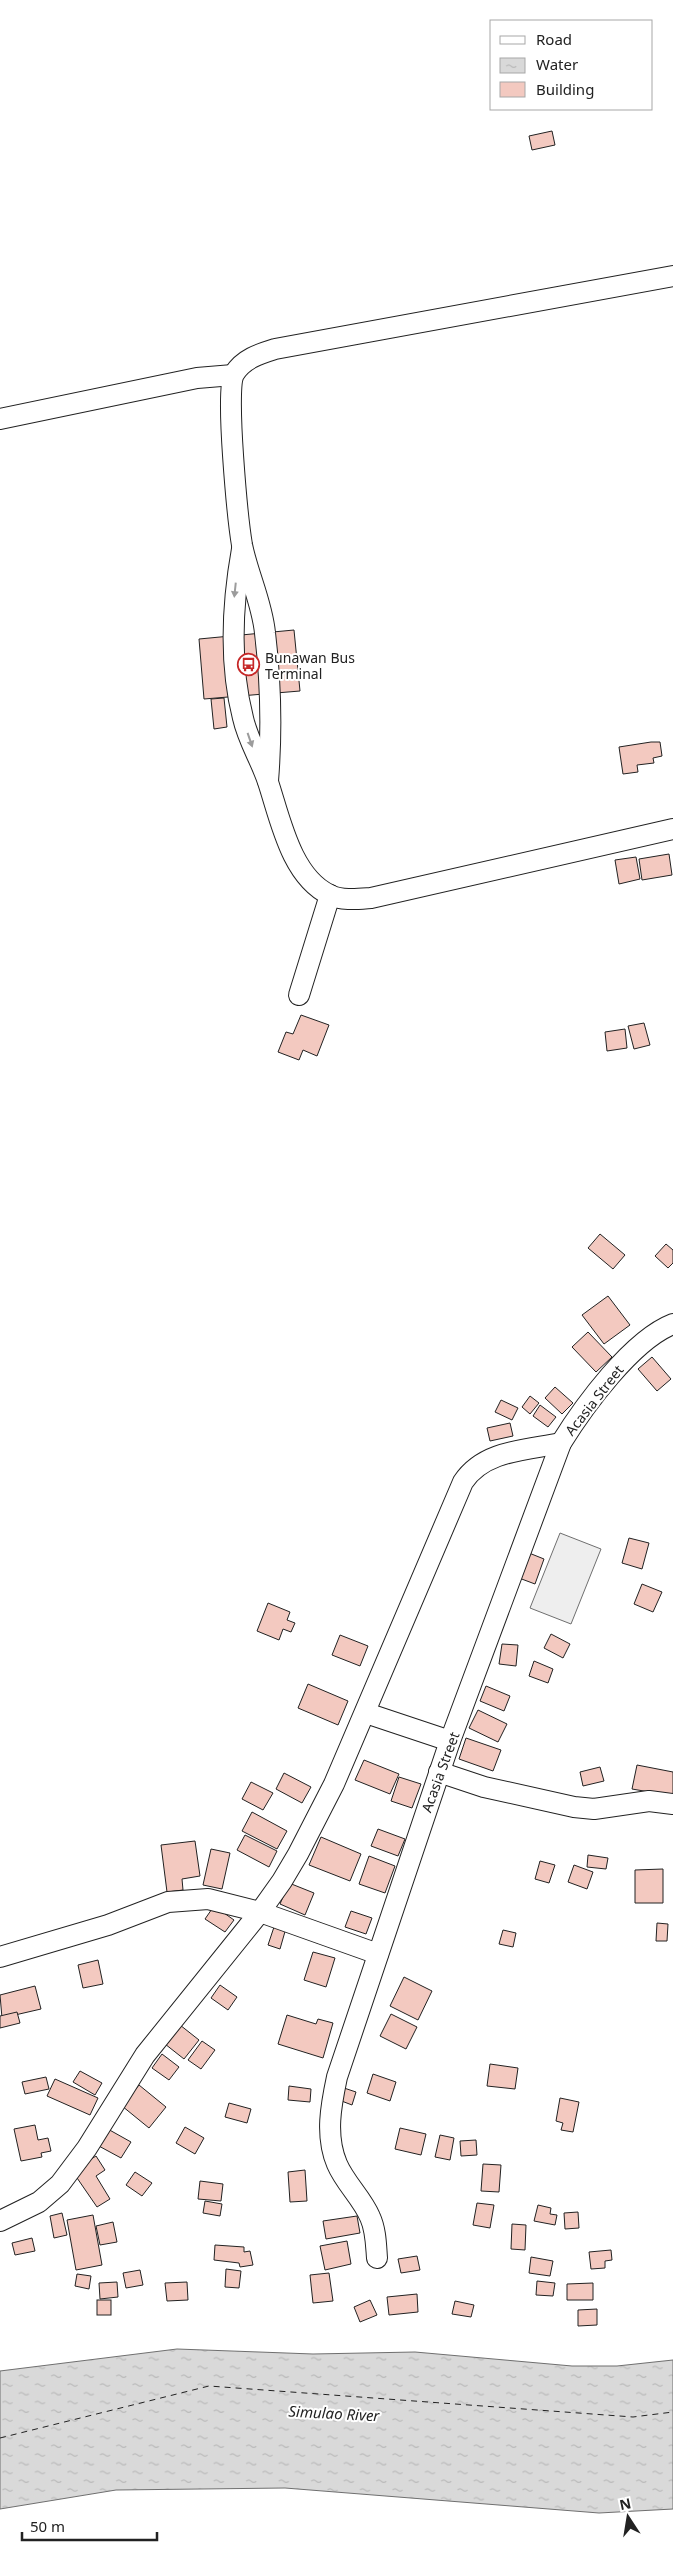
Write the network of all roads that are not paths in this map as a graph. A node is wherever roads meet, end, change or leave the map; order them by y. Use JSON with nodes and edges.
{"nodes":[{"id":1,"x":673,"y":276,"type":"edge"},
{"id":2,"x":233,"y":376,"type":"junction"},
{"id":3,"x":0,"y":419,"type":"edge"},
{"id":4,"x":242,"y":545,"type":"junction"},
{"id":5,"x":268,"y":781,"type":"junction"},
{"id":6,"x":673,"y":829,"type":"edge"},
{"id":7,"x":330,"y":895,"type":"junction"},
{"id":8,"x":299,"y":995,"type":"dead end"},
{"id":9,"x":673,"y":1324,"type":"edge"},
{"id":10,"x":561,"y":1443,"type":"junction"},
{"id":11,"x":366,"y":1713,"type":"junction"},
{"id":12,"x":450,"y":1741,"type":"junction"},
{"id":13,"x":439,"y":1772,"type":"junction"},
{"id":14,"x":673,"y":1804,"type":"edge"},
{"id":15,"x":260,"y":1912,"type":"junction"},
{"id":16,"x":378,"y":1954,"type":"junction"},
{"id":17,"x":0,"y":1957,"type":"edge"},
{"id":18,"x":0,"y":2221,"type":"edge"},
{"id":19,"x":377,"y":2258,"type":"dead end"}],
"edges":[{"from":1,"to":2,"type":"street"},
{"from":2,"to":3,"type":"street"},
{"from":2,"to":4,"type":"street"},
{"from":4,"to":5,"type":"street"},
{"from":4,"to":5,"type":"street","one_way":true},
{"from":5,"to":7,"type":"street"},
{"from":6,"to":7,"type":"street"},
{"from":7,"to":8,"type":"street"},
{"from":9,"to":10,"type":"street","name":"Acasia Street"},
{"from":10,"to":11,"type":"street"},
{"from":10,"to":12,"type":"street","name":"Acasia Street"},
{"from":11,"to":12,"type":"street"},
{"from":11,"to":15,"type":"street"},
{"from":12,"to":13,"type":"street","name":"Acasia Street"},
{"from":13,"to":14,"type":"street"},
{"from":13,"to":16,"type":"street","name":"Acasia Street"},
{"from":15,"to":16,"type":"street"},
{"from":15,"to":17,"type":"street"},
{"from":15,"to":18,"type":"street"},
{"from":16,"to":19,"type":"street","name":"Acasia Street"}]}
